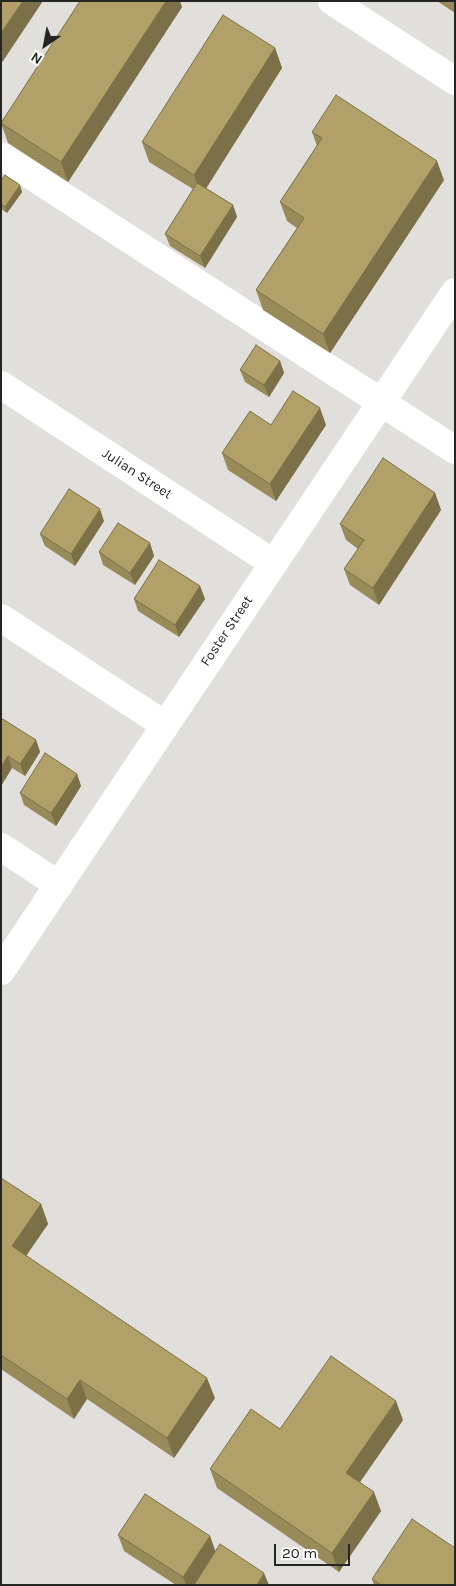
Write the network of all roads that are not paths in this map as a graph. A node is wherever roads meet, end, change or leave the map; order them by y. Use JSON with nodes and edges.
{"nodes":[{"id":1,"x":332,"y":1,"type":"edge"},
{"id":2,"x":455,"y":81,"type":"edge"},
{"id":3,"x":1,"y":156,"type":"edge"},
{"id":4,"x":455,"y":292,"type":"edge"},
{"id":5,"x":1,"y":385,"type":"edge"},
{"id":6,"x":380,"y":403,"type":"junction"},
{"id":7,"x":455,"y":450,"type":"edge"},
{"id":8,"x":273,"y":564,"type":"junction"},
{"id":9,"x":1,"y":618,"type":"edge"},
{"id":10,"x":165,"y":725,"type":"junction"},
{"id":11,"x":1,"y":847,"type":"edge"},
{"id":12,"x":59,"y":885,"type":"junction"},
{"id":13,"x":1,"y":971,"type":"edge"}],
"edges":[{"from":1,"to":2,"type":"street"},
{"from":3,"to":6,"type":"street"},
{"from":4,"to":6,"type":"street","name":"Foster Street"},
{"from":5,"to":8,"type":"street","name":"Julian Street"},
{"from":6,"to":7,"type":"street"},
{"from":6,"to":8,"type":"street","name":"Foster Street"},
{"from":8,"to":10,"type":"street","name":"Foster Street"},
{"from":9,"to":10,"type":"street"},
{"from":10,"to":12,"type":"street","name":"Foster Street"},
{"from":11,"to":12,"type":"street"},
{"from":12,"to":13,"type":"street","name":"Foster Street"}]}
